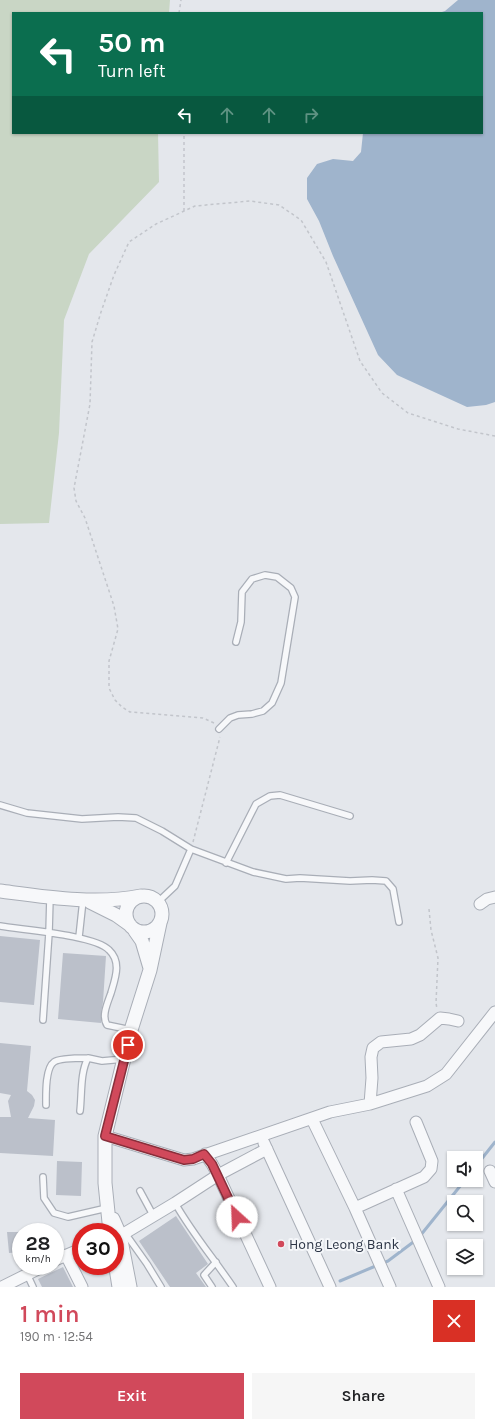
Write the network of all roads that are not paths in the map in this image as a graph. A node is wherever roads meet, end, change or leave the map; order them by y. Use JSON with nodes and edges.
{"nodes":[{"id":1,"x":236,"y":642,"type":"dead end"},
{"id":2,"x":219,"y":729,"type":"road end"},
{"id":3,"x":0,"y":805,"type":"edge"},
{"id":4,"x":350,"y":816,"type":"dead end"},
{"id":5,"x":192,"y":849,"type":"junction"},
{"id":6,"x":226,"y":863,"type":"junction"},
{"id":7,"x":0,"y":891,"type":"edge"},
{"id":8,"x":50,"y":896,"type":"junction"},
{"id":9,"x":141,"y":896,"type":"junction"},
{"id":10,"x":495,"y":897,"type":"edge"},
{"id":11,"x":86,"y":900,"type":"junction"},
{"id":12,"x":158,"y":902,"type":"junction"},
{"id":13,"x":480,"y":904,"type":"dead end"},
{"id":14,"x":399,"y":922,"type":"dead end"},
{"id":15,"x":160,"y":923,"type":"junction"},
{"id":16,"x":0,"y":926,"type":"edge"},
{"id":17,"x":132,"y":928,"type":"junction"},
{"id":18,"x":49,"y":934,"type":"junction"},
{"id":19,"x":79,"y":937,"type":"junction"},
{"id":20,"x":150,"y":970,"type":"junction"},
{"id":21,"x":495,"y":1012,"type":"edge"},
{"id":22,"x":43,"y":1020,"type":"dead end"},
{"id":23,"x":458,"y":1021,"type":"dead end"},
{"id":24,"x":131,"y":1030,"type":"junction"},
{"id":25,"x":88,"y":1058,"type":"junction"},
{"id":26,"x":124,"y":1059,"type":"junction"},
{"id":27,"x":370,"y":1104,"type":"junction"},
{"id":28,"x":46,"y":1105,"type":"dead end"},
{"id":29,"x":80,"y":1111,"type":"dead end"},
{"id":30,"x":312,"y":1119,"type":"junction"},
{"id":31,"x":416,"y":1122,"type":"dead end"},
{"id":32,"x":105,"y":1136,"type":"junction"},
{"id":33,"x":261,"y":1137,"type":"junction"},
{"id":34,"x":267,"y":1149,"type":"junction"},
{"id":35,"x":204,"y":1154,"type":"junction"},
{"id":36,"x":490,"y":1171,"type":"dead end"},
{"id":37,"x":218,"y":1175,"type":"junction"},
{"id":38,"x":43,"y":1177,"type":"dead end"},
{"id":39,"x":495,"y":1182,"type":"edge"},
{"id":40,"x":396,"y":1190,"type":"junction"},
{"id":41,"x":140,"y":1191,"type":"dead end"},
{"id":42,"x":175,"y":1203,"type":"junction"},
{"id":43,"x":108,"y":1208,"type":"junction"},
{"id":44,"x":355,"y":1208,"type":"junction"},
{"id":45,"x":154,"y":1215,"type":"junction"},
{"id":46,"x":113,"y":1223,"type":"edge"},
{"id":47,"x":124,"y":1230,"type":"edge"},
{"id":48,"x":124,"y":1241,"type":"edge"},
{"id":49,"x":72,"y":1253,"type":"edge"},
{"id":50,"x":66,"y":1255,"type":"joint"},
{"id":51,"x":216,"y":1262,"type":"junction"},
{"id":52,"x":124,"y":1263,"type":"edge"},
{"id":53,"x":25,"y":1275,"type":"edge"},
{"id":54,"x":27,"y":1275,"type":"edge"},
{"id":55,"x":117,"y":1275,"type":"edge"},
{"id":56,"x":2,"y":1287,"type":"edge"},
{"id":57,"x":33,"y":1287,"type":"edge"},
{"id":58,"x":82,"y":1287,"type":"edge"},
{"id":59,"x":119,"y":1287,"type":"edge"},
{"id":60,"x":130,"y":1287,"type":"edge"},
{"id":61,"x":161,"y":1287,"type":"edge"},
{"id":62,"x":212,"y":1287,"type":"edge"},
{"id":63,"x":233,"y":1287,"type":"edge"},
{"id":64,"x":270,"y":1287,"type":"edge"},
{"id":65,"x":330,"y":1287,"type":"edge"},
{"id":66,"x":390,"y":1287,"type":"edge"},
{"id":67,"x":439,"y":1287,"type":"edge"}],
"edges":[{"from":1,"to":2,"type":"lane"},
{"from":3,"to":5,"type":"lane"},
{"from":4,"to":6,"type":"lane"},
{"from":5,"to":6,"type":"lane"},
{"from":5,"to":12,"type":"lane"},
{"from":6,"to":14,"type":"lane"},
{"from":7,"to":8,"type":"street"},
{"from":8,"to":11,"type":"street"},
{"from":8,"to":18,"type":"lane"},
{"from":9,"to":11,"type":"street"},
{"from":9,"to":12,"type":"street"},
{"from":9,"to":17,"type":"street"},
{"from":10,"to":13,"type":"street"},
{"from":11,"to":17,"type":"street"},
{"from":11,"to":19,"type":"lane"},
{"from":12,"to":15,"type":"street"},
{"from":15,"to":17,"type":"street"},
{"from":15,"to":20,"type":"street"},
{"from":16,"to":18,"type":"lane"},
{"from":17,"to":20,"type":"street"},
{"from":18,"to":19,"type":"lane"},
{"from":18,"to":22,"type":"lane"},
{"from":19,"to":24,"type":"lane"},
{"from":20,"to":24,"type":"street"},
{"from":21,"to":27,"type":"street"},
{"from":23,"to":27,"type":"street"},
{"from":24,"to":26,"type":"street"},
{"from":25,"to":26,"type":"lane"},
{"from":25,"to":28,"type":"lane"},
{"from":25,"to":29,"type":"lane"},
{"from":26,"to":32,"type":"street"},
{"from":27,"to":30,"type":"street"},
{"from":30,"to":33,"type":"street"},
{"from":30,"to":44,"type":"street"},
{"from":31,"to":40,"type":"street"},
{"from":32,"to":35,"type":"street"},
{"from":32,"to":43,"type":"street"},
{"from":33,"to":34,"type":"street"},
{"from":33,"to":35,"type":"street"},
{"from":34,"to":37,"type":"street"},
{"from":34,"to":65,"type":"street"},
{"from":35,"to":37,"type":"street"},
{"from":36,"to":39,"type":"street"},
{"from":37,"to":42,"type":"street"},
{"from":37,"to":64,"type":"street"},
{"from":38,"to":43,"type":"lane"},
{"from":40,"to":44,"type":"street"},
{"from":40,"to":67,"type":"street"},
{"from":41,"to":45,"type":"lane"},
{"from":42,"to":45,"type":"street"},
{"from":42,"to":51,"type":"lane"},
{"from":43,"to":46,"type":"street"},
{"from":44,"to":66,"type":"street"},
{"from":45,"to":47,"type":"street"},
{"from":48,"to":61,"type":"lane"},
{"from":49,"to":50,"type":"street"},
{"from":50,"to":58,"type":"street"},
{"from":51,"to":62,"type":"lane"},
{"from":51,"to":63,"type":"lane"},
{"from":52,"to":60,"type":"street"},
{"from":53,"to":56,"type":"street"},
{"from":54,"to":57,"type":"lane"},
{"from":55,"to":59,"type":"street"}]}
